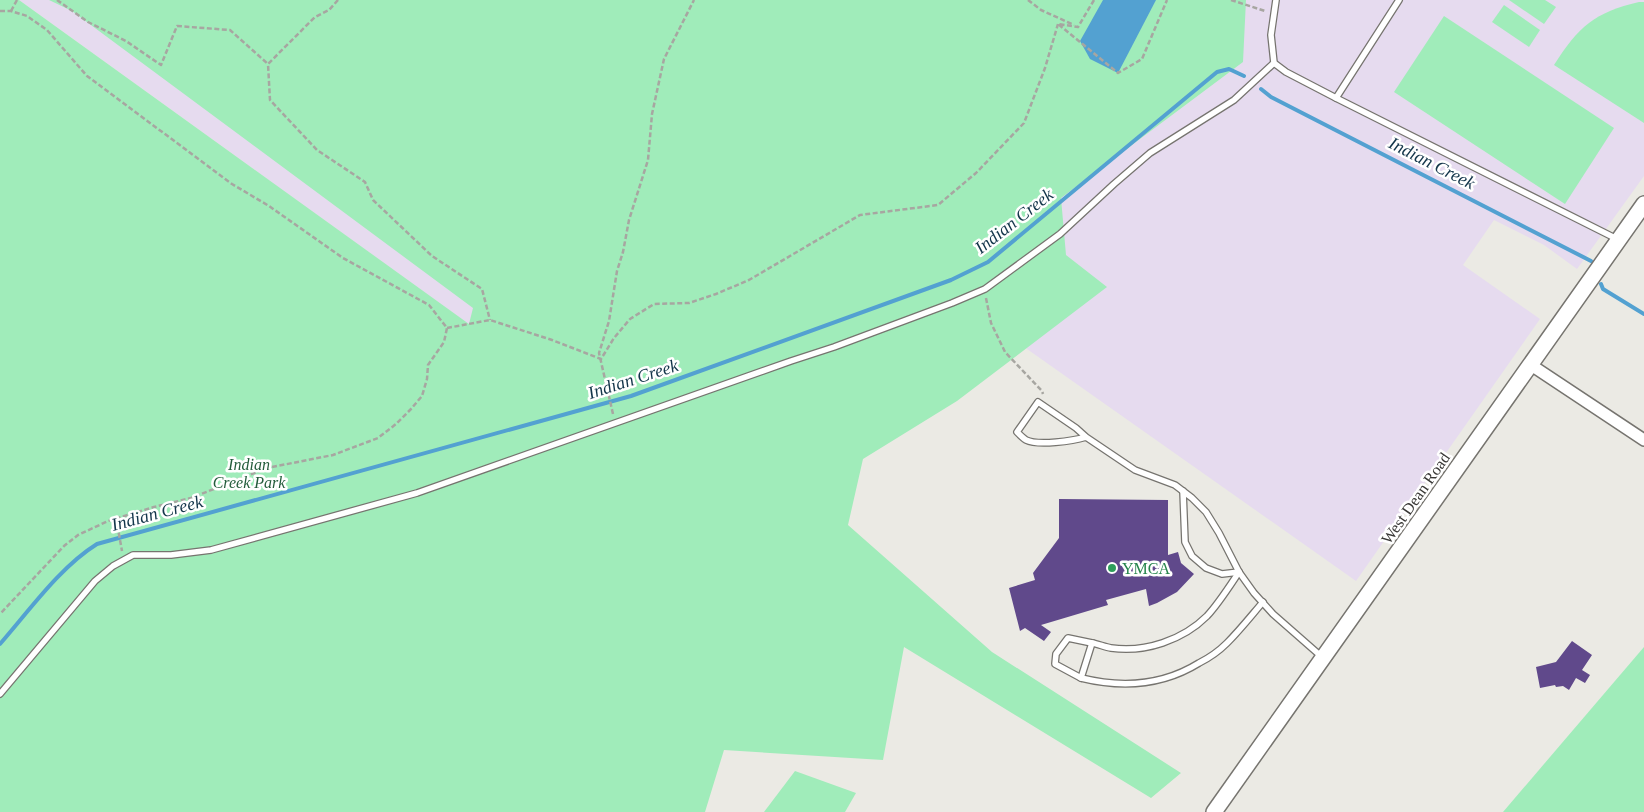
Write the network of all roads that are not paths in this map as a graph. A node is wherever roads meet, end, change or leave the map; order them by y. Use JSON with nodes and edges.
{"nodes":[{"id":1,"x":1276,"y":0,"type":"edge"},
{"id":2,"x":1399,"y":0,"type":"edge"},
{"id":3,"x":1274,"y":63,"type":"junction"},
{"id":4,"x":1336,"y":98,"type":"junction"},
{"id":5,"x":1644,"y":204,"type":"edge"},
{"id":6,"x":1619,"y":240,"type":"junction"},
{"id":7,"x":1530,"y":365,"type":"junction"},
{"id":8,"x":1086,"y":437,"type":"junction"},
{"id":9,"x":1644,"y":440,"type":"edge"},
{"id":10,"x":1183,"y":491,"type":"junction"},
{"id":11,"x":1239,"y":572,"type":"junction"},
{"id":12,"x":1262,"y":602,"type":"junction"},
{"id":13,"x":1092,"y":643,"type":"junction"},
{"id":14,"x":1323,"y":658,"type":"junction"},
{"id":15,"x":1081,"y":678,"type":"junction"},
{"id":16,"x":0,"y":694,"type":"edge"},
{"id":17,"x":1214,"y":812,"type":"edge"}],
"edges":[{"from":1,"to":3,"type":"lane"},
{"from":2,"to":4,"type":"lane"},
{"from":3,"to":4,"type":"lane"},
{"from":3,"to":16,"type":"lane"},
{"from":4,"to":6,"type":"lane"},
{"from":5,"to":6,"type":"street","name":"West Dean Road"},
{"from":6,"to":7,"type":"street","name":"West Dean Road"},
{"from":7,"to":9,"type":"street"},
{"from":7,"to":14,"type":"street","name":"West Dean Road"},
{"from":8,"to":8,"type":"lane"},
{"from":8,"to":10,"type":"lane"},
{"from":10,"to":11,"type":"lane"},
{"from":10,"to":11,"type":"lane"},
{"from":11,"to":12,"type":"lane"},
{"from":11,"to":13,"type":"lane"},
{"from":12,"to":14,"type":"lane"},
{"from":12,"to":15,"type":"lane"},
{"from":13,"to":15,"type":"lane"},
{"from":13,"to":15,"type":"lane"},
{"from":14,"to":17,"type":"street","name":"West Dean Road"}]}
